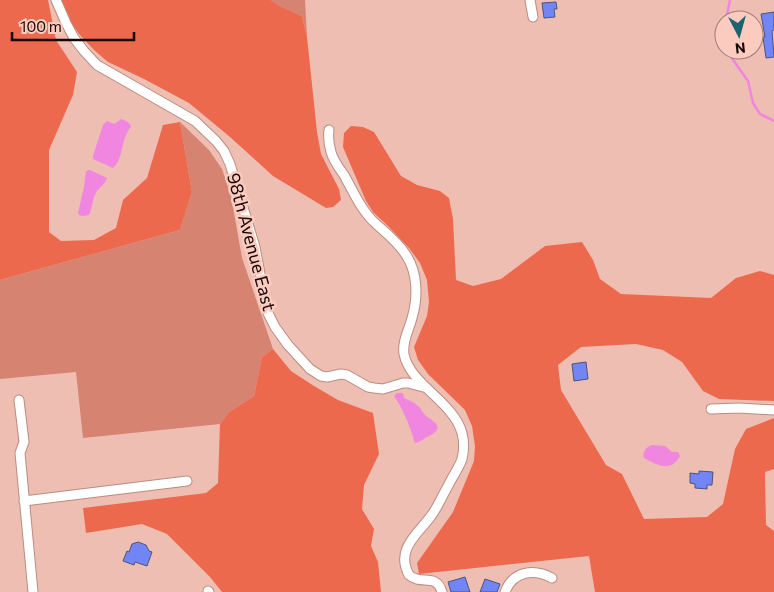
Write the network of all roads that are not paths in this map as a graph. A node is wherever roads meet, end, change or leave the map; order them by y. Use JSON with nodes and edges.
{"nodes":[{"id":1,"x":56,"y":0,"type":"edge"},
{"id":2,"x":530,"y":0,"type":"edge"},
{"id":3,"x":532,"y":17,"type":"dead end"},
{"id":4,"x":329,"y":130,"type":"dead end"},
{"id":5,"x":427,"y":388,"type":"junction"},
{"id":6,"x":19,"y":400,"type":"dead end"},
{"id":7,"x":711,"y":409,"type":"dead end"},
{"id":8,"x":774,"y":410,"type":"edge"},
{"id":9,"x":187,"y":481,"type":"dead end"},
{"id":10,"x":24,"y":501,"type":"junction"},
{"id":11,"x":552,"y":578,"type":"dead end"},
{"id":12,"x":33,"y":592,"type":"edge"},
{"id":13,"x":442,"y":592,"type":"edge"},
{"id":14,"x":505,"y":592,"type":"edge"}],
"edges":[{"from":1,"to":5,"type":"street","name":"98th Avenue East"},
{"from":2,"to":3,"type":"street"},
{"from":4,"to":5,"type":"street"},
{"from":5,"to":13,"type":"street"},
{"from":6,"to":10,"type":"street"},
{"from":7,"to":8,"type":"street"},
{"from":9,"to":10,"type":"street"},
{"from":10,"to":12,"type":"street"},
{"from":11,"to":14,"type":"street"}]}
